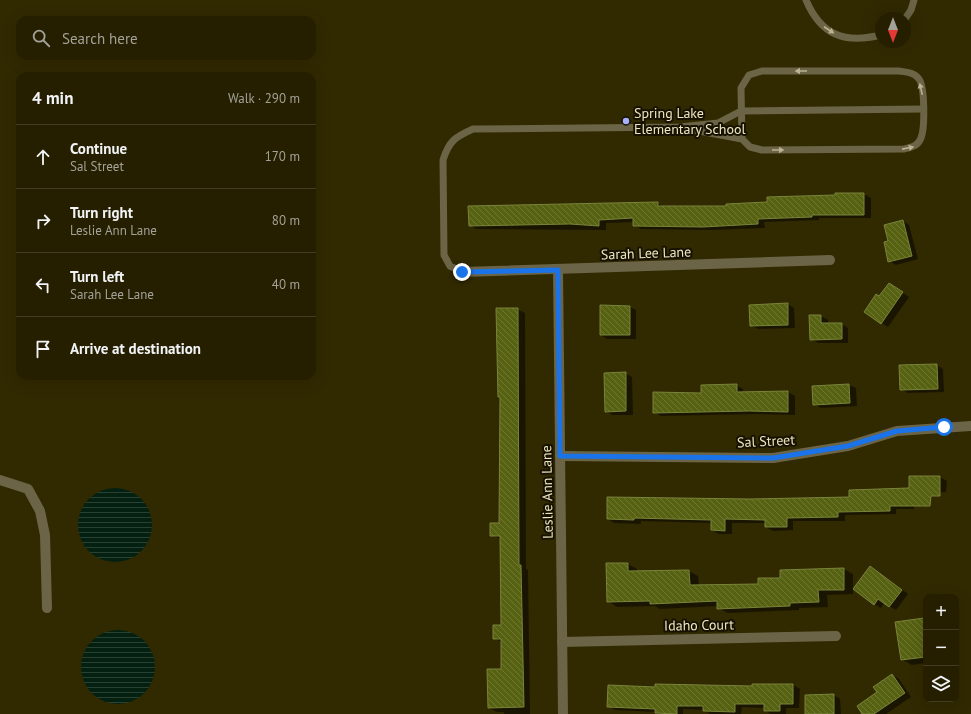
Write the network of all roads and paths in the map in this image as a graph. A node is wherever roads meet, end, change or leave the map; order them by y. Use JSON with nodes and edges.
{"nodes":[{"id":1,"x":806,"y":0,"type":"edge"},
{"id":2,"x":914,"y":0,"type":"edge"},
{"id":3,"x":910,"y":12,"type":"edge"},
{"id":4,"x":875,"y":36,"type":"edge"},
{"id":5,"x":923,"y":109,"type":"junction"},
{"id":6,"x":741,"y":111,"type":"junction"},
{"id":7,"x":680,"y":127,"type":"junction"},
{"id":8,"x":742,"y":139,"type":"junction"},
{"id":9,"x":830,"y":260,"type":"dead end"},
{"id":10,"x":558,"y":270,"type":"junction"},
{"id":11,"x":462,"y":272,"type":"joint"},
{"id":12,"x":971,"y":426,"type":"edge"},
{"id":13,"x":560,"y":456,"type":"junction"},
{"id":14,"x":0,"y":480,"type":"edge"},
{"id":15,"x":47,"y":608,"type":"dead end"},
{"id":16,"x":836,"y":636,"type":"dead end"},
{"id":17,"x":562,"y":642,"type":"junction"},
{"id":18,"x":563,"y":714,"type":"edge"}],
"edges":[{"from":1,"to":4,"type":"lane","one_way":true},
{"from":2,"to":3,"type":"lane"},
{"from":5,"to":6,"type":"lane"},
{"from":5,"to":6,"type":"lane","one_way":true},
{"from":8,"to":5,"type":"lane","one_way":true},
{"from":6,"to":7,"type":"lane"},
{"from":6,"to":8,"type":"lane"},
{"from":7,"to":8,"type":"lane"},
{"from":7,"to":11,"type":"lane"},
{"from":9,"to":10,"type":"street","name":"Sarah Lee Lane"},
{"from":10,"to":11,"type":"street","name":"Sarah Lee Lane"},
{"from":10,"to":13,"type":"street","name":"Leslie Ann Lane"},
{"from":12,"to":13,"type":"street","name":"Sal Street"},
{"from":13,"to":17,"type":"street","name":"Leslie Ann Lane"},
{"from":14,"to":15,"type":"street"},
{"from":16,"to":17,"type":"street","name":"Idaho Court"},
{"from":17,"to":18,"type":"street","name":"Leslie Ann Lane"}]}
